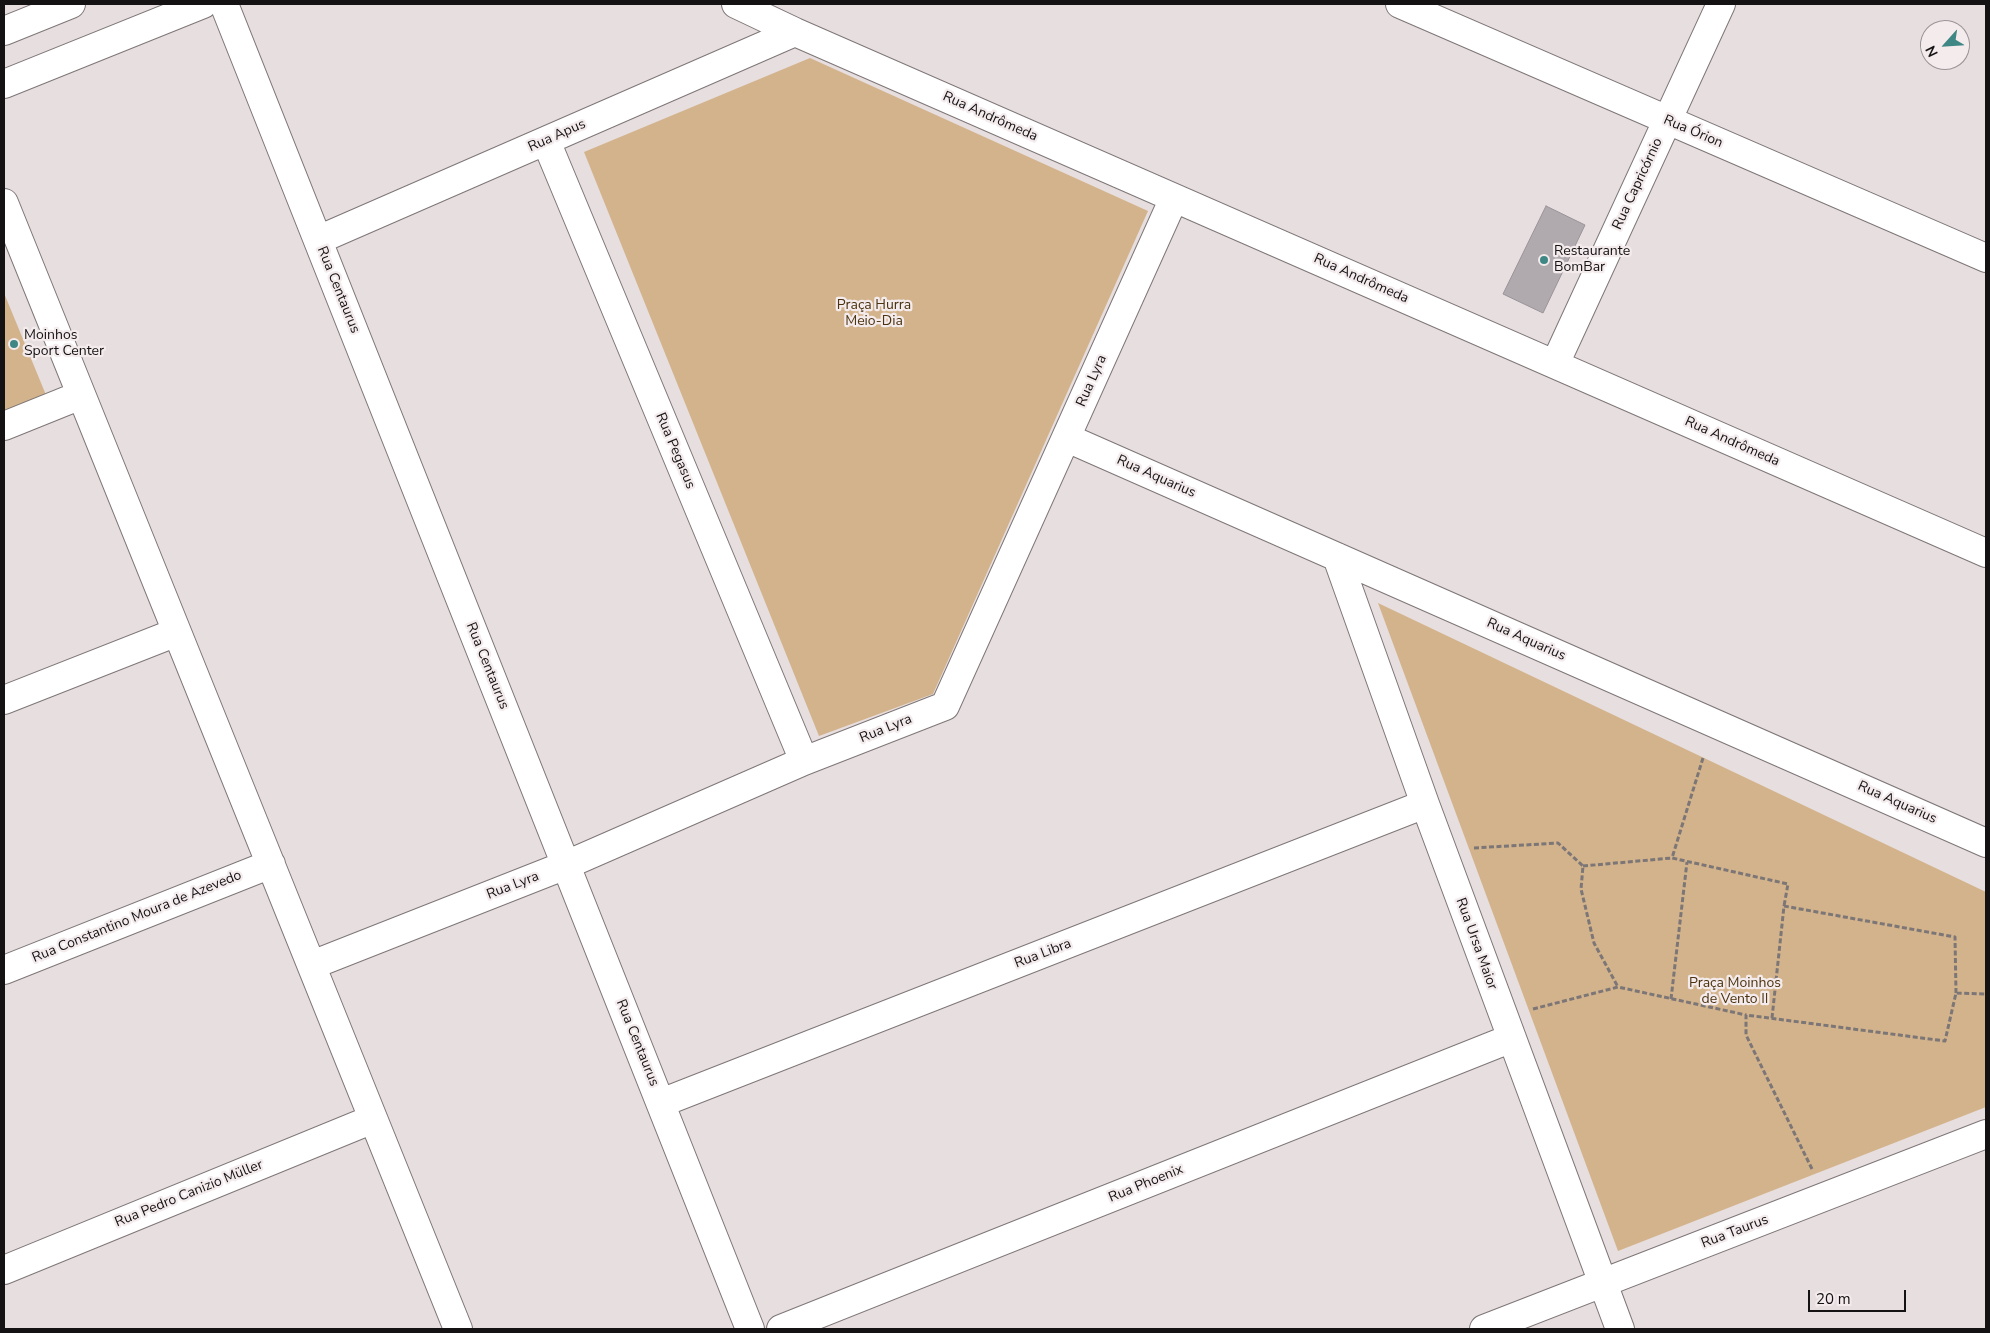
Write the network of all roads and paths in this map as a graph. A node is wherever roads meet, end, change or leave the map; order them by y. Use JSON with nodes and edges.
{"nodes":[{"id":1,"x":71,"y":4,"type":"edge"},
{"id":2,"x":203,"y":4,"type":"edge"},
{"id":3,"x":224,"y":4,"type":"edge"},
{"id":4,"x":736,"y":4,"type":"edge"},
{"id":5,"x":1400,"y":4,"type":"edge"},
{"id":6,"x":1721,"y":4,"type":"edge"},
{"id":7,"x":4,"y":31,"type":"edge"},
{"id":8,"x":795,"y":32,"type":"junction"},
{"id":9,"x":4,"y":84,"type":"edge"},
{"id":10,"x":1668,"y":121,"type":"junction"},
{"id":11,"x":546,"y":141,"type":"junction"},
{"id":12,"x":1174,"y":198,"type":"junction"},
{"id":13,"x":4,"y":203,"type":"edge"},
{"id":14,"x":318,"y":240,"type":"junction"},
{"id":15,"x":1986,"y":258,"type":"edge"},
{"id":16,"x":1555,"y":364,"type":"junction"},
{"id":17,"x":82,"y":395,"type":"junction"},
{"id":18,"x":4,"y":426,"type":"edge"},
{"id":19,"x":1067,"y":438,"type":"junction"},
{"id":20,"x":1986,"y":553,"type":"edge"},
{"id":21,"x":1337,"y":557,"type":"junction"},
{"id":22,"x":177,"y":632,"type":"junction"},
{"id":23,"x":4,"y":700,"type":"edge"},
{"id":24,"x":1703,"y":758,"type":"dead end"},
{"id":25,"x":804,"y":762,"type":"junction"},
{"id":26,"x":1425,"y":804,"type":"junction"},
{"id":27,"x":1986,"y":843,"type":"edge"},
{"id":28,"x":1468,"y":848,"type":"dead end"},
{"id":29,"x":1672,"y":858,"type":"junction"},
{"id":30,"x":1687,"y":862,"type":"junction"},
{"id":31,"x":271,"y":864,"type":"junction"},
{"id":32,"x":566,"y":865,"type":"junction"},
{"id":33,"x":1583,"y":866,"type":"junction"},
{"id":34,"x":1784,"y":906,"type":"junction"},
{"id":35,"x":312,"y":965,"type":"junction"},
{"id":36,"x":4,"y":970,"type":"edge"},
{"id":37,"x":1618,"y":986,"type":"junction"},
{"id":38,"x":1956,"y":993,"type":"junction"},
{"id":39,"x":1986,"y":994,"type":"edge"},
{"id":40,"x":1671,"y":999,"type":"junction"},
{"id":41,"x":1529,"y":1010,"type":"dead end"},
{"id":42,"x":1746,"y":1015,"type":"junction"},
{"id":43,"x":1772,"y":1018,"type":"junction"},
{"id":44,"x":1512,"y":1038,"type":"junction"},
{"id":45,"x":660,"y":1103,"type":"junction"},
{"id":46,"x":373,"y":1118,"type":"junction"},
{"id":47,"x":1986,"y":1134,"type":"edge"},
{"id":48,"x":1814,"y":1175,"type":"dead end"},
{"id":49,"x":4,"y":1270,"type":"edge"},
{"id":50,"x":1603,"y":1283,"type":"junction"},
{"id":51,"x":458,"y":1329,"type":"edge"},
{"id":52,"x":750,"y":1329,"type":"edge"},
{"id":53,"x":781,"y":1329,"type":"edge"},
{"id":54,"x":1484,"y":1329,"type":"edge"},
{"id":55,"x":1620,"y":1329,"type":"edge"}],
"edges":[{"from":1,"to":7,"type":"street"},
{"from":2,"to":9,"type":"street"},
{"from":3,"to":14,"type":"street","name":"Rua Centaurus"},
{"from":4,"to":8,"type":"street","name":"Rua Andrômeda"},
{"from":5,"to":10,"type":"street","name":"Rua Órion"},
{"from":6,"to":10,"type":"street","name":"Rua Capricórnio"},
{"from":8,"to":11,"type":"street","name":"Rua Apus"},
{"from":8,"to":12,"type":"street","name":"Rua Andrômeda"},
{"from":10,"to":15,"type":"street","name":"Rua Órion"},
{"from":10,"to":16,"type":"street","name":"Rua Capricórnio"},
{"from":11,"to":14,"type":"street","name":"Rua Apus"},
{"from":11,"to":25,"type":"street","name":"Rua Pegasus"},
{"from":12,"to":16,"type":"street","name":"Rua Andrômeda"},
{"from":12,"to":19,"type":"street","name":"Rua Lyra"},
{"from":13,"to":17,"type":"street"},
{"from":14,"to":32,"type":"street","name":"Rua Centaurus"},
{"from":16,"to":20,"type":"street","name":"Rua Andrômeda"},
{"from":17,"to":18,"type":"street"},
{"from":17,"to":22,"type":"street"},
{"from":19,"to":21,"type":"street","name":"Rua Aquarius"},
{"from":19,"to":25,"type":"street","name":"Rua Lyra"},
{"from":21,"to":26,"type":"street","name":"Rua Ursa Maior"},
{"from":21,"to":27,"type":"street","name":"Rua Aquarius"},
{"from":22,"to":23,"type":"street"},
{"from":22,"to":31,"type":"street"},
{"from":24,"to":29,"type":"path"},
{"from":25,"to":32,"type":"street","name":"Rua Lyra"},
{"from":26,"to":44,"type":"street","name":"Rua Ursa Maior"},
{"from":26,"to":45,"type":"street","name":"Rua Libra"},
{"from":28,"to":33,"type":"path"},
{"from":29,"to":30,"type":"path"},
{"from":29,"to":33,"type":"path"},
{"from":30,"to":34,"type":"path"},
{"from":30,"to":40,"type":"path"},
{"from":31,"to":35,"type":"street"},
{"from":31,"to":36,"type":"street","name":"Rua Constantino Moura de Azevedo"},
{"from":32,"to":35,"type":"street","name":"Rua Lyra"},
{"from":32,"to":45,"type":"street","name":"Rua Centaurus"},
{"from":33,"to":37,"type":"path"},
{"from":34,"to":38,"type":"path"},
{"from":34,"to":43,"type":"path"},
{"from":35,"to":46,"type":"street"},
{"from":37,"to":40,"type":"path"},
{"from":37,"to":41,"type":"path"},
{"from":38,"to":39,"type":"path"},
{"from":38,"to":43,"type":"path"},
{"from":40,"to":42,"type":"path"},
{"from":42,"to":43,"type":"path"},
{"from":42,"to":48,"type":"path"},
{"from":44,"to":50,"type":"street","name":"Rua Ursa Maior"},
{"from":44,"to":53,"type":"street","name":"Rua Phoenix"},
{"from":45,"to":52,"type":"street","name":"Rua Centaurus"},
{"from":46,"to":49,"type":"street","name":"Rua Pedro Canizio Müller"},
{"from":46,"to":51,"type":"street"},
{"from":47,"to":50,"type":"street","name":"Rua Taurus"},
{"from":50,"to":54,"type":"street","name":"Rua Taurus"},
{"from":50,"to":55,"type":"street","name":"Rua Ursa Maior"}]}
